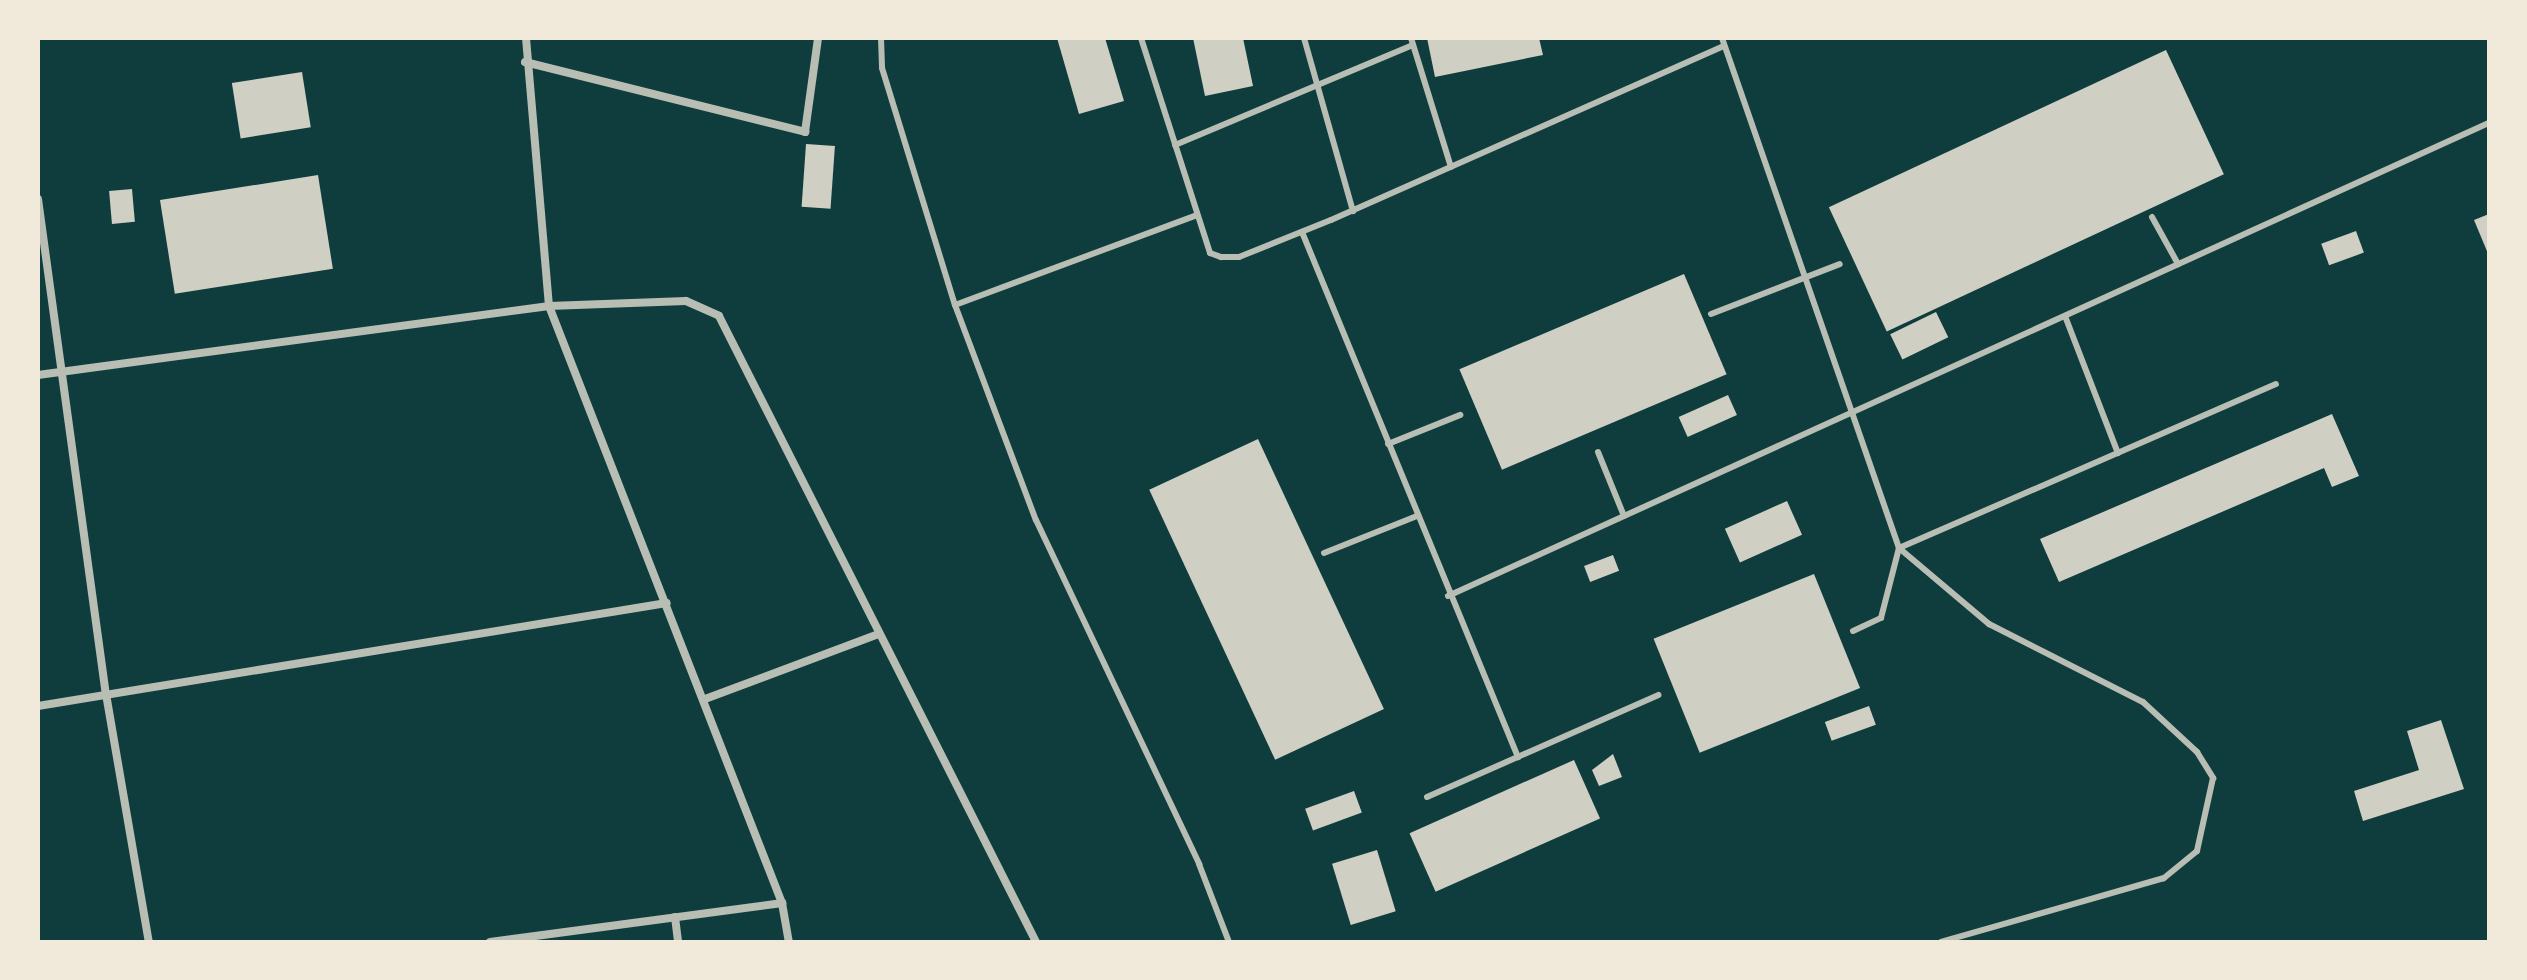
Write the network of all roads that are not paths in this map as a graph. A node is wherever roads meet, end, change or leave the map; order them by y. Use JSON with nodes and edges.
{"nodes":[{"id":1,"x":526,"y":38,"type":"edge"},
{"id":2,"x":818,"y":38,"type":"edge"},
{"id":3,"x":881,"y":38,"type":"edge"},
{"id":4,"x":1141,"y":38,"type":"edge"},
{"id":5,"x":1304,"y":38,"type":"edge"},
{"id":6,"x":1412,"y":42,"type":"edge"},
{"id":7,"x":1723,"y":42,"type":"edge"},
{"id":8,"x":525,"y":62,"type":"junction"},
{"id":9,"x":1317,"y":85,"type":"junction"},
{"id":10,"x":2489,"y":123,"type":"edge"},
{"id":11,"x":1175,"y":145,"type":"junction"},
{"id":12,"x":1451,"y":167,"type":"junction"},
{"id":13,"x":38,"y":199,"type":"edge"},
{"id":14,"x":1353,"y":211,"type":"junction"},
{"id":15,"x":1197,"y":215,"type":"junction"},
{"id":16,"x":2152,"y":217,"type":"dead end"},
{"id":17,"x":1302,"y":232,"type":"junction"},
{"id":18,"x":1840,"y":264,"type":"dead end"},
{"id":19,"x":2178,"y":264,"type":"junction"},
{"id":20,"x":1802,"y":278,"type":"junction"},
{"id":21,"x":955,"y":305,"type":"junction"},
{"id":22,"x":549,"y":306,"type":"junction"},
{"id":23,"x":1711,"y":314,"type":"dead end"},
{"id":24,"x":2065,"y":316,"type":"junction"},
{"id":25,"x":62,"y":372,"type":"junction"},
{"id":26,"x":38,"y":375,"type":"edge"},
{"id":27,"x":2276,"y":384,"type":"dead end"},
{"id":28,"x":1848,"y":414,"type":"junction"},
{"id":29,"x":1460,"y":415,"type":"dead end"},
{"id":30,"x":1388,"y":444,"type":"junction"},
{"id":31,"x":1598,"y":452,"type":"dead end"},
{"id":32,"x":2118,"y":453,"type":"junction"},
{"id":33,"x":1417,"y":516,"type":"junction"},
{"id":34,"x":1624,"y":516,"type":"junction"},
{"id":35,"x":1899,"y":548,"type":"junction"},
{"id":36,"x":1324,"y":553,"type":"dead end"},
{"id":37,"x":1448,"y":596,"type":"junction"},
{"id":38,"x":667,"y":603,"type":"junction"},
{"id":39,"x":1853,"y":631,"type":"dead end"},
{"id":40,"x":879,"y":634,"type":"junction"},
{"id":41,"x":106,"y":694,"type":"junction"},
{"id":42,"x":1658,"y":695,"type":"dead end"},
{"id":43,"x":705,"y":699,"type":"junction"},
{"id":44,"x":38,"y":706,"type":"edge"},
{"id":45,"x":1518,"y":757,"type":"junction"},
{"id":46,"x":1427,"y":797,"type":"dead end"},
{"id":47,"x":782,"y":903,"type":"junction"},
{"id":48,"x":675,"y":917,"type":"junction"},
{"id":49,"x":149,"y":942,"type":"edge"},
{"id":50,"x":490,"y":942,"type":"edge"},
{"id":51,"x":678,"y":942,"type":"edge"},
{"id":52,"x":789,"y":942,"type":"edge"},
{"id":53,"x":1036,"y":942,"type":"edge"},
{"id":54,"x":1229,"y":942,"type":"edge"},
{"id":55,"x":1941,"y":942,"type":"edge"}],
"edges":[{"from":1,"to":8,"type":"street"},
{"from":2,"to":8,"type":"street"},
{"from":3,"to":21,"type":"lane"},
{"from":4,"to":11,"type":"lane"},
{"from":5,"to":9,"type":"lane"},
{"from":6,"to":9,"type":"lane"},
{"from":6,"to":12,"type":"lane"},
{"from":7,"to":12,"type":"lane"},
{"from":7,"to":20,"type":"lane"},
{"from":8,"to":22,"type":"street"},
{"from":9,"to":11,"type":"lane"},
{"from":9,"to":14,"type":"lane"},
{"from":10,"to":19,"type":"lane"},
{"from":11,"to":15,"type":"lane"},
{"from":12,"to":14,"type":"lane"},
{"from":13,"to":25,"type":"street"},
{"from":14,"to":17,"type":"lane"},
{"from":15,"to":17,"type":"lane"},
{"from":15,"to":21,"type":"lane"},
{"from":16,"to":19,"type":"lane"},
{"from":17,"to":30,"type":"lane"},
{"from":18,"to":20,"type":"lane"},
{"from":19,"to":24,"type":"lane"},
{"from":20,"to":23,"type":"lane"},
{"from":20,"to":28,"type":"lane"},
{"from":21,"to":54,"type":"lane"},
{"from":22,"to":25,"type":"street"},
{"from":22,"to":38,"type":"street"},
{"from":22,"to":40,"type":"street"},
{"from":24,"to":28,"type":"lane"},
{"from":24,"to":32,"type":"lane"},
{"from":25,"to":26,"type":"street"},
{"from":25,"to":41,"type":"street"},
{"from":27,"to":32,"type":"lane"},
{"from":28,"to":34,"type":"lane"},
{"from":28,"to":35,"type":"lane"},
{"from":29,"to":30,"type":"lane"},
{"from":30,"to":33,"type":"lane"},
{"from":31,"to":34,"type":"lane"},
{"from":32,"to":35,"type":"lane"},
{"from":33,"to":36,"type":"lane"},
{"from":33,"to":37,"type":"lane"},
{"from":34,"to":37,"type":"lane"},
{"from":35,"to":39,"type":"lane"},
{"from":35,"to":55,"type":"lane"},
{"from":37,"to":45,"type":"lane"},
{"from":38,"to":41,"type":"street"},
{"from":38,"to":43,"type":"street"},
{"from":40,"to":43,"type":"street"},
{"from":40,"to":53,"type":"street"},
{"from":41,"to":44,"type":"street"},
{"from":41,"to":49,"type":"street"},
{"from":42,"to":45,"type":"lane"},
{"from":43,"to":47,"type":"street"},
{"from":45,"to":46,"type":"lane"},
{"from":47,"to":48,"type":"street"},
{"from":47,"to":52,"type":"street"},
{"from":48,"to":50,"type":"street"},
{"from":48,"to":51,"type":"street"}]}
